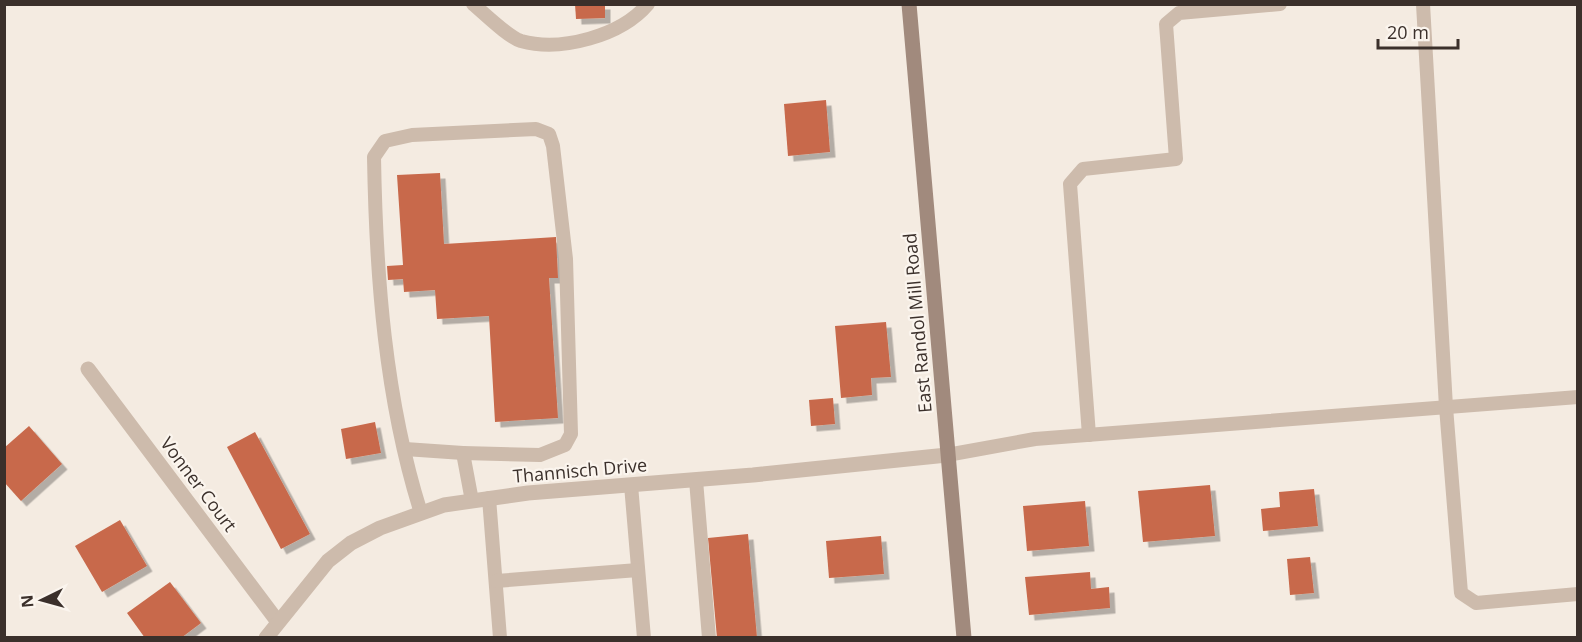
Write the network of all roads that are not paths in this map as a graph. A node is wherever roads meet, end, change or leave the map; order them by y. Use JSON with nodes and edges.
{"nodes":[{"id":1,"x":473,"y":4,"type":"edge"},
{"id":2,"x":648,"y":4,"type":"edge"},
{"id":3,"x":909,"y":4,"type":"edge"},
{"id":4,"x":1280,"y":4,"type":"edge"},
{"id":5,"x":1423,"y":4,"type":"edge"},
{"id":6,"x":88,"y":369,"type":"dead end"},
{"id":7,"x":1578,"y":397,"type":"edge"},
{"id":8,"x":1446,"y":407,"type":"junction"},
{"id":9,"x":1089,"y":435,"type":"junction"},
{"id":10,"x":405,"y":449,"type":"junction"},
{"id":11,"x":463,"y":453,"type":"junction"},
{"id":12,"x":947,"y":455,"type":"junction"},
{"id":13,"x":696,"y":480,"type":"junction"},
{"id":14,"x":631,"y":485,"type":"junction"},
{"id":15,"x":489,"y":498,"type":"junction"},
{"id":16,"x":472,"y":501,"type":"junction"},
{"id":17,"x":421,"y":513,"type":"junction"},
{"id":18,"x":638,"y":570,"type":"junction"},
{"id":19,"x":496,"y":581,"type":"junction"},
{"id":20,"x":1578,"y":594,"type":"edge"},
{"id":21,"x":278,"y":622,"type":"junction"},
{"id":22,"x":266,"y":638,"type":"edge"},
{"id":23,"x":500,"y":638,"type":"edge"},
{"id":24,"x":644,"y":638,"type":"edge"},
{"id":25,"x":710,"y":638,"type":"edge"},
{"id":26,"x":964,"y":638,"type":"edge"}],
"edges":[{"from":1,"to":2,"type":"lane"},
{"from":3,"to":12,"type":"main road","name":"East Randol Mill Road"},
{"from":4,"to":9,"type":"lane"},
{"from":5,"to":8,"type":"lane"},
{"from":6,"to":21,"type":"street","name":"Vonner Court"},
{"from":7,"to":8,"type":"lane"},
{"from":8,"to":9,"type":"lane"},
{"from":8,"to":20,"type":"lane"},
{"from":9,"to":12,"type":"lane"},
{"from":10,"to":11,"type":"lane"},
{"from":10,"to":11,"type":"lane"},
{"from":10,"to":17,"type":"lane"},
{"from":11,"to":16,"type":"lane"},
{"from":12,"to":13,"type":"street","name":"Thannisch Drive"},
{"from":12,"to":26,"type":"main road","name":"East Randol Mill Road"},
{"from":13,"to":14,"type":"street","name":"Thannisch Drive"},
{"from":13,"to":25,"type":"lane"},
{"from":14,"to":15,"type":"street","name":"Thannisch Drive"},
{"from":14,"to":18,"type":"lane"},
{"from":15,"to":16,"type":"street","name":"Thannisch Drive"},
{"from":15,"to":19,"type":"lane"},
{"from":16,"to":17,"type":"street","name":"Thannisch Drive"},
{"from":17,"to":21,"type":"street","name":"Thannisch Drive"},
{"from":18,"to":19,"type":"lane"},
{"from":18,"to":24,"type":"lane"},
{"from":19,"to":23,"type":"lane"},
{"from":21,"to":22,"type":"street","name":"Thannisch Drive"}]}
